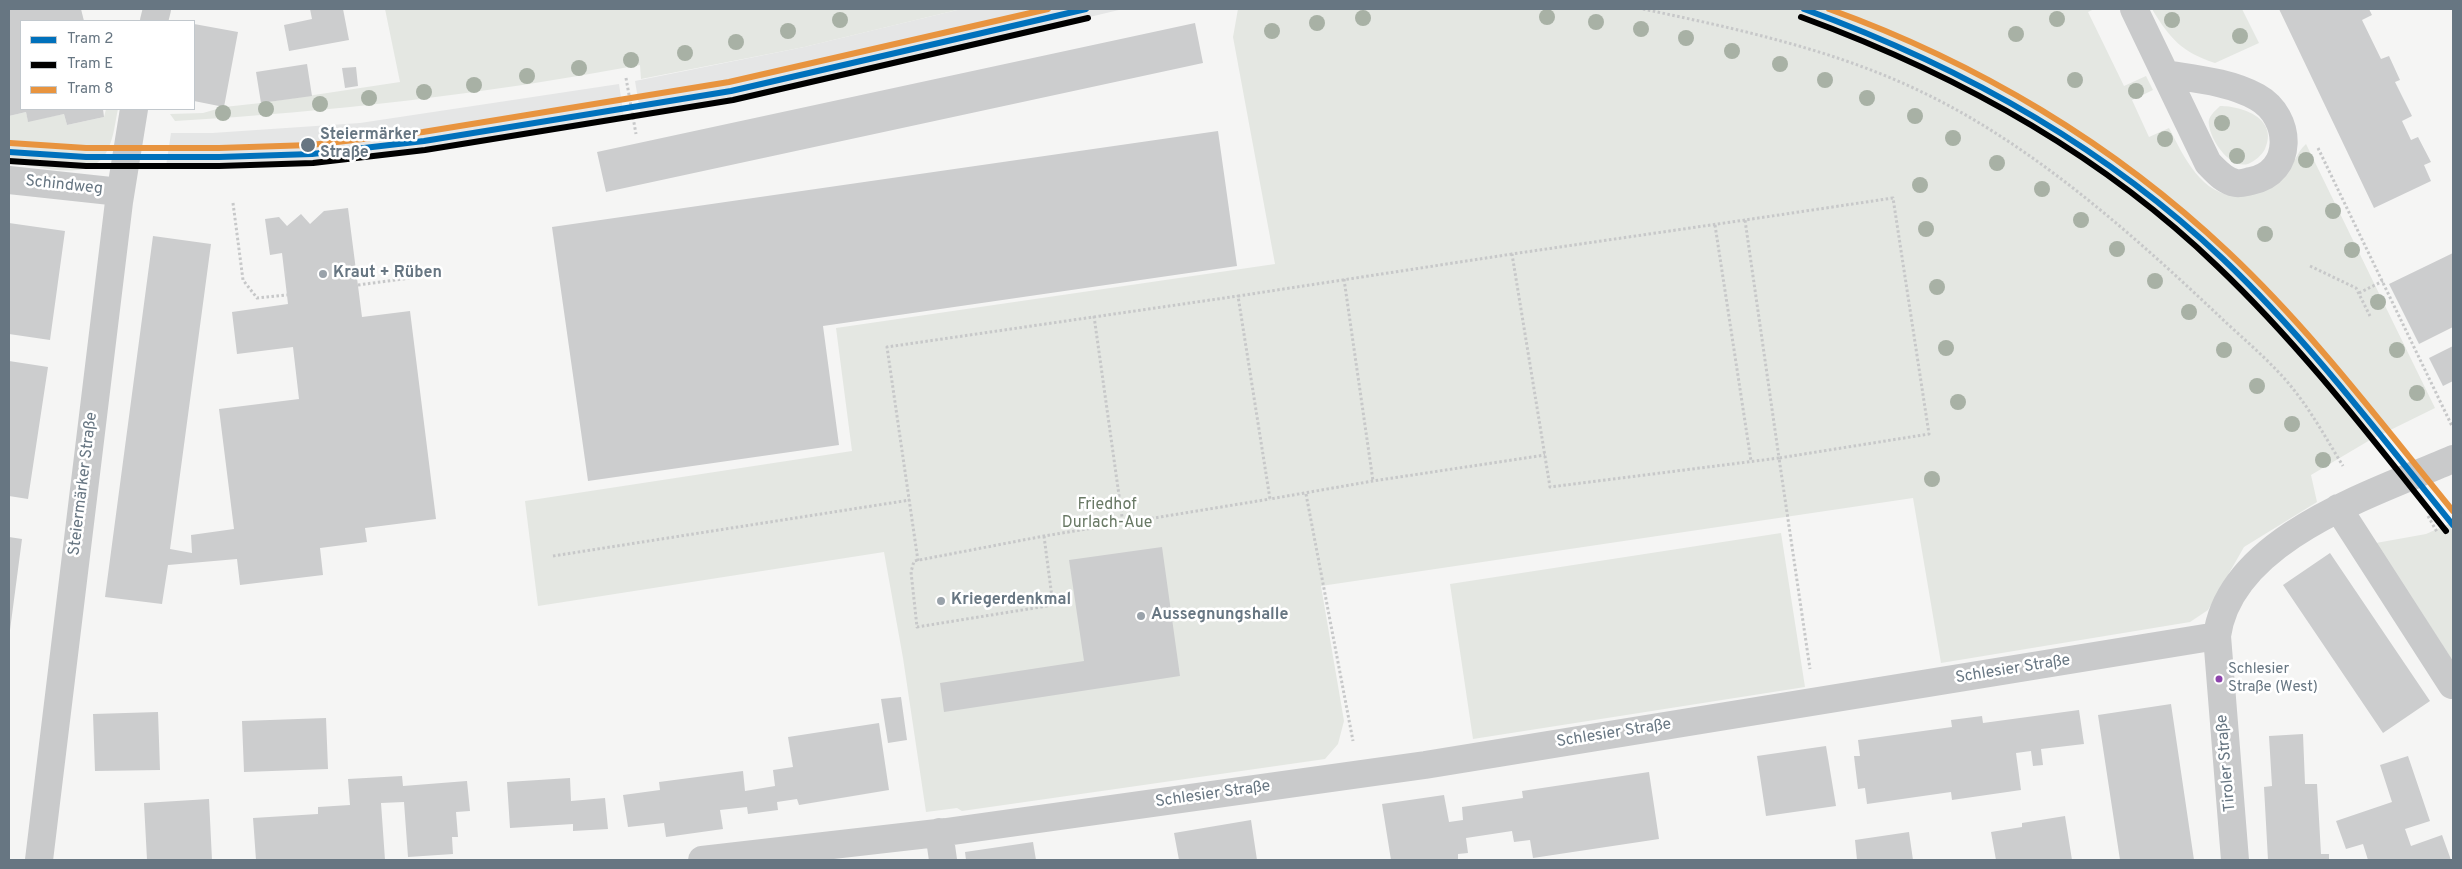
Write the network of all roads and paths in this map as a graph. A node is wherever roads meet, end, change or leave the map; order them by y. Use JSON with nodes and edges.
{"nodes":[{"id":1,"x":1643,"y":9,"type":"edge"},
{"id":2,"x":2134,"y":9,"type":"edge"},
{"id":3,"x":2165,"y":74,"type":"junction"},
{"id":4,"x":626,"y":78,"type":"dead end"},
{"id":5,"x":134,"y":110,"type":"edge"},
{"id":6,"x":636,"y":134,"type":"dead end"},
{"id":7,"x":2318,"y":147,"type":"dead end"},
{"id":8,"x":9,"y":180,"type":"edge"},
{"id":9,"x":120,"y":192,"type":"junction"},
{"id":10,"x":233,"y":203,"type":"dead end"},
{"id":11,"x":1745,"y":220,"type":"junction"},
{"id":12,"x":1715,"y":225,"type":"junction"},
{"id":13,"x":1512,"y":254,"type":"junction"},
{"id":14,"x":2310,"y":266,"type":"dead end"},
{"id":15,"x":432,"y":275,"type":"dead end"},
{"id":16,"x":1344,"y":280,"type":"junction"},
{"id":17,"x":2382,"y":281,"type":"junction"},
{"id":18,"x":358,"y":285,"type":"dead end"},
{"id":19,"x":2359,"y":293,"type":"junction"},
{"id":20,"x":287,"y":295,"type":"dead end"},
{"id":21,"x":1238,"y":296,"type":"junction"},
{"id":22,"x":1094,"y":316,"type":"junction"},
{"id":23,"x":2370,"y":316,"type":"dead end"},
{"id":24,"x":2453,"y":427,"type":"edge"},
{"id":25,"x":1545,"y":455,"type":"junction"},
{"id":26,"x":1779,"y":458,"type":"junction"},
{"id":27,"x":2453,"y":459,"type":"edge"},
{"id":28,"x":1751,"y":461,"type":"junction"},
{"id":29,"x":2343,"y":466,"type":"dead end"},
{"id":30,"x":1373,"y":481,"type":"junction"},
{"id":31,"x":1306,"y":494,"type":"junction"},
{"id":32,"x":1270,"y":499,"type":"junction"},
{"id":33,"x":910,"y":500,"type":"junction"},
{"id":34,"x":2338,"y":508,"type":"junction"},
{"id":35,"x":2428,"y":516,"type":"dead end"},
{"id":36,"x":1122,"y":524,"type":"junction"},
{"id":37,"x":2437,"y":532,"type":"dead end"},
{"id":38,"x":1044,"y":536,"type":"junction"},
{"id":39,"x":553,"y":556,"type":"dead end"},
{"id":40,"x":918,"y":561,"type":"junction"},
{"id":41,"x":2217,"y":636,"type":"junction"},
{"id":42,"x":2452,"y":685,"type":"edge"},
{"id":43,"x":1814,"y":702,"type":"junction"},
{"id":44,"x":1359,"y":774,"type":"junction"},
{"id":45,"x":940,"y":832,"type":"junction"},
{"id":46,"x":39,"y":860,"type":"edge"},
{"id":47,"x":702,"y":860,"type":"edge"},
{"id":48,"x":943,"y":860,"type":"edge"},
{"id":49,"x":2235,"y":860,"type":"edge"}],
"edges":[{"from":1,"to":29,"type":"path"},
{"from":2,"to":3,"type":"street"},
{"from":3,"to":3,"type":"street"},
{"from":4,"to":6,"type":"path"},
{"from":5,"to":9,"type":"street","name":"Steiermärker Straße"},
{"from":7,"to":17,"type":"path"},
{"from":8,"to":9,"type":"street","name":"Schindweg"},
{"from":9,"to":46,"type":"street","name":"Steiermärker Straße"},
{"from":10,"to":20,"type":"path"},
{"from":11,"to":12,"type":"path"},
{"from":11,"to":26,"type":"path"},
{"from":11,"to":26,"type":"path"},
{"from":12,"to":13,"type":"path"},
{"from":12,"to":28,"type":"path"},
{"from":13,"to":16,"type":"path"},
{"from":13,"to":25,"type":"path"},
{"from":14,"to":19,"type":"path"},
{"from":15,"to":18,"type":"path"},
{"from":16,"to":21,"type":"path"},
{"from":16,"to":30,"type":"path"},
{"from":17,"to":19,"type":"path"},
{"from":17,"to":24,"type":"path"},
{"from":19,"to":23,"type":"path"},
{"from":21,"to":22,"type":"path"},
{"from":21,"to":32,"type":"path"},
{"from":22,"to":33,"type":"path"},
{"from":22,"to":36,"type":"path"},
{"from":25,"to":28,"type":"path"},
{"from":25,"to":30,"type":"path"},
{"from":26,"to":28,"type":"path"},
{"from":26,"to":43,"type":"path"},
{"from":27,"to":34,"type":"street"},
{"from":30,"to":31,"type":"path"},
{"from":31,"to":32,"type":"path"},
{"from":31,"to":44,"type":"path"},
{"from":32,"to":36,"type":"path"},
{"from":33,"to":39,"type":"path"},
{"from":33,"to":40,"type":"path"},
{"from":34,"to":41,"type":"street"},
{"from":34,"to":42,"type":"street"},
{"from":35,"to":37,"type":"path"},
{"from":36,"to":38,"type":"path"},
{"from":38,"to":40,"type":"path"},
{"from":38,"to":40,"type":"path"},
{"from":41,"to":43,"type":"street","name":"Schlesier Straße"},
{"from":41,"to":49,"type":"street","name":"Tiroler Straße"},
{"from":43,"to":44,"type":"street","name":"Schlesier Straße"},
{"from":44,"to":45,"type":"street","name":"Schlesier Straße"},
{"from":45,"to":47,"type":"street","name":"Schlesier Straße"},
{"from":45,"to":48,"type":"street"}]}
